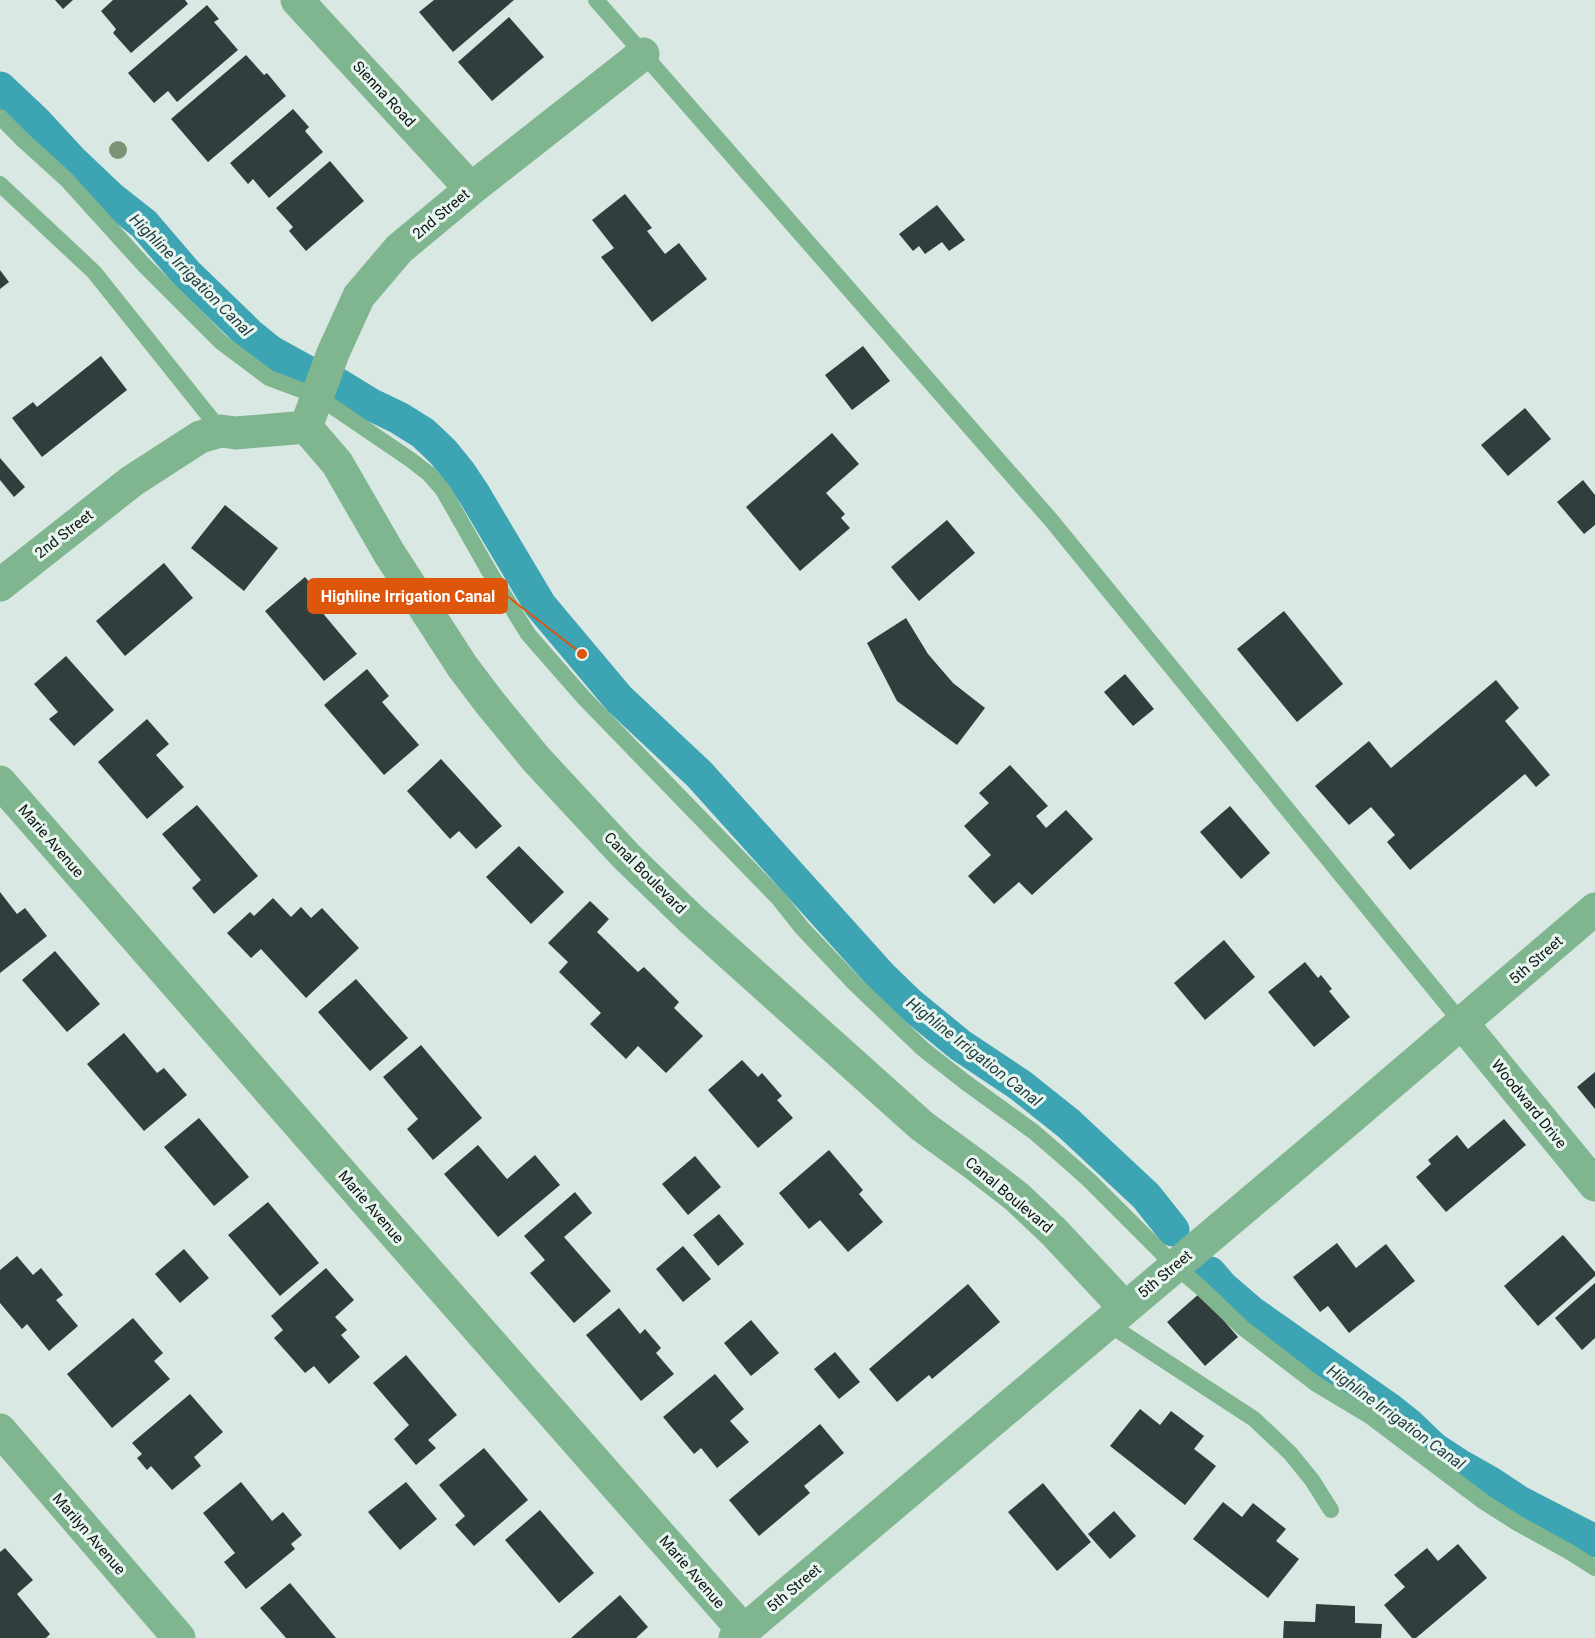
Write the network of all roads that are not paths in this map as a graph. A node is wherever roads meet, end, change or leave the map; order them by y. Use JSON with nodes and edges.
{"nodes":[{"id":1,"x":297,"y":0,"type":"edge"},
{"id":2,"x":596,"y":0,"type":"edge"},
{"id":3,"x":643,"y":54,"type":"junction"},
{"id":4,"x":0,"y":117,"type":"edge"},
{"id":5,"x":0,"y":184,"type":"edge"},
{"id":6,"x":471,"y":189,"type":"junction"},
{"id":7,"x":318,"y":394,"type":"junction"},
{"id":8,"x":306,"y":427,"type":"junction"},
{"id":9,"x":221,"y":431,"type":"junction"},
{"id":10,"x":0,"y":585,"type":"edge"},
{"id":11,"x":0,"y":782,"type":"edge"},
{"id":12,"x":1595,"y":909,"type":"edge"},
{"id":13,"x":1462,"y":1023,"type":"junction"},
{"id":14,"x":1595,"y":1185,"type":"edge"},
{"id":15,"x":1174,"y":1266,"type":"junction"},
{"id":16,"x":1116,"y":1315,"type":"junction"},
{"id":17,"x":0,"y":1430,"type":"edge"},
{"id":18,"x":1331,"y":1510,"type":"dead end"},
{"id":19,"x":1595,"y":1568,"type":"edge"},
{"id":20,"x":743,"y":1636,"type":"edge"},
{"id":21,"x":179,"y":1638,"type":"edge"}],
"edges":[{"from":1,"to":6,"type":"street","name":"Sienna Road"},
{"from":2,"to":3,"type":"lane"},
{"from":3,"to":6,"type":"street","name":"2nd Street"},
{"from":3,"to":13,"type":"lane"},
{"from":4,"to":7,"type":"lane"},
{"from":5,"to":9,"type":"lane"},
{"from":6,"to":7,"type":"street","name":"2nd Street"},
{"from":7,"to":8,"type":"street","name":"2nd Street"},
{"from":7,"to":15,"type":"lane"},
{"from":8,"to":9,"type":"street"},
{"from":8,"to":16,"type":"street","name":"Canal Boulevard"},
{"from":9,"to":10,"type":"street","name":"2nd Street"},
{"from":11,"to":20,"type":"street","name":"Marie Avenue"},
{"from":12,"to":13,"type":"street","name":"5th Street"},
{"from":13,"to":14,"type":"street","name":"Woodward Drive"},
{"from":13,"to":15,"type":"street","name":"5th Street"},
{"from":15,"to":16,"type":"street","name":"5th Street"},
{"from":15,"to":19,"type":"lane"},
{"from":16,"to":18,"type":"lane"},
{"from":16,"to":20,"type":"street","name":"5th Street"},
{"from":17,"to":21,"type":"street","name":"Marilyn Avenue"}]}
